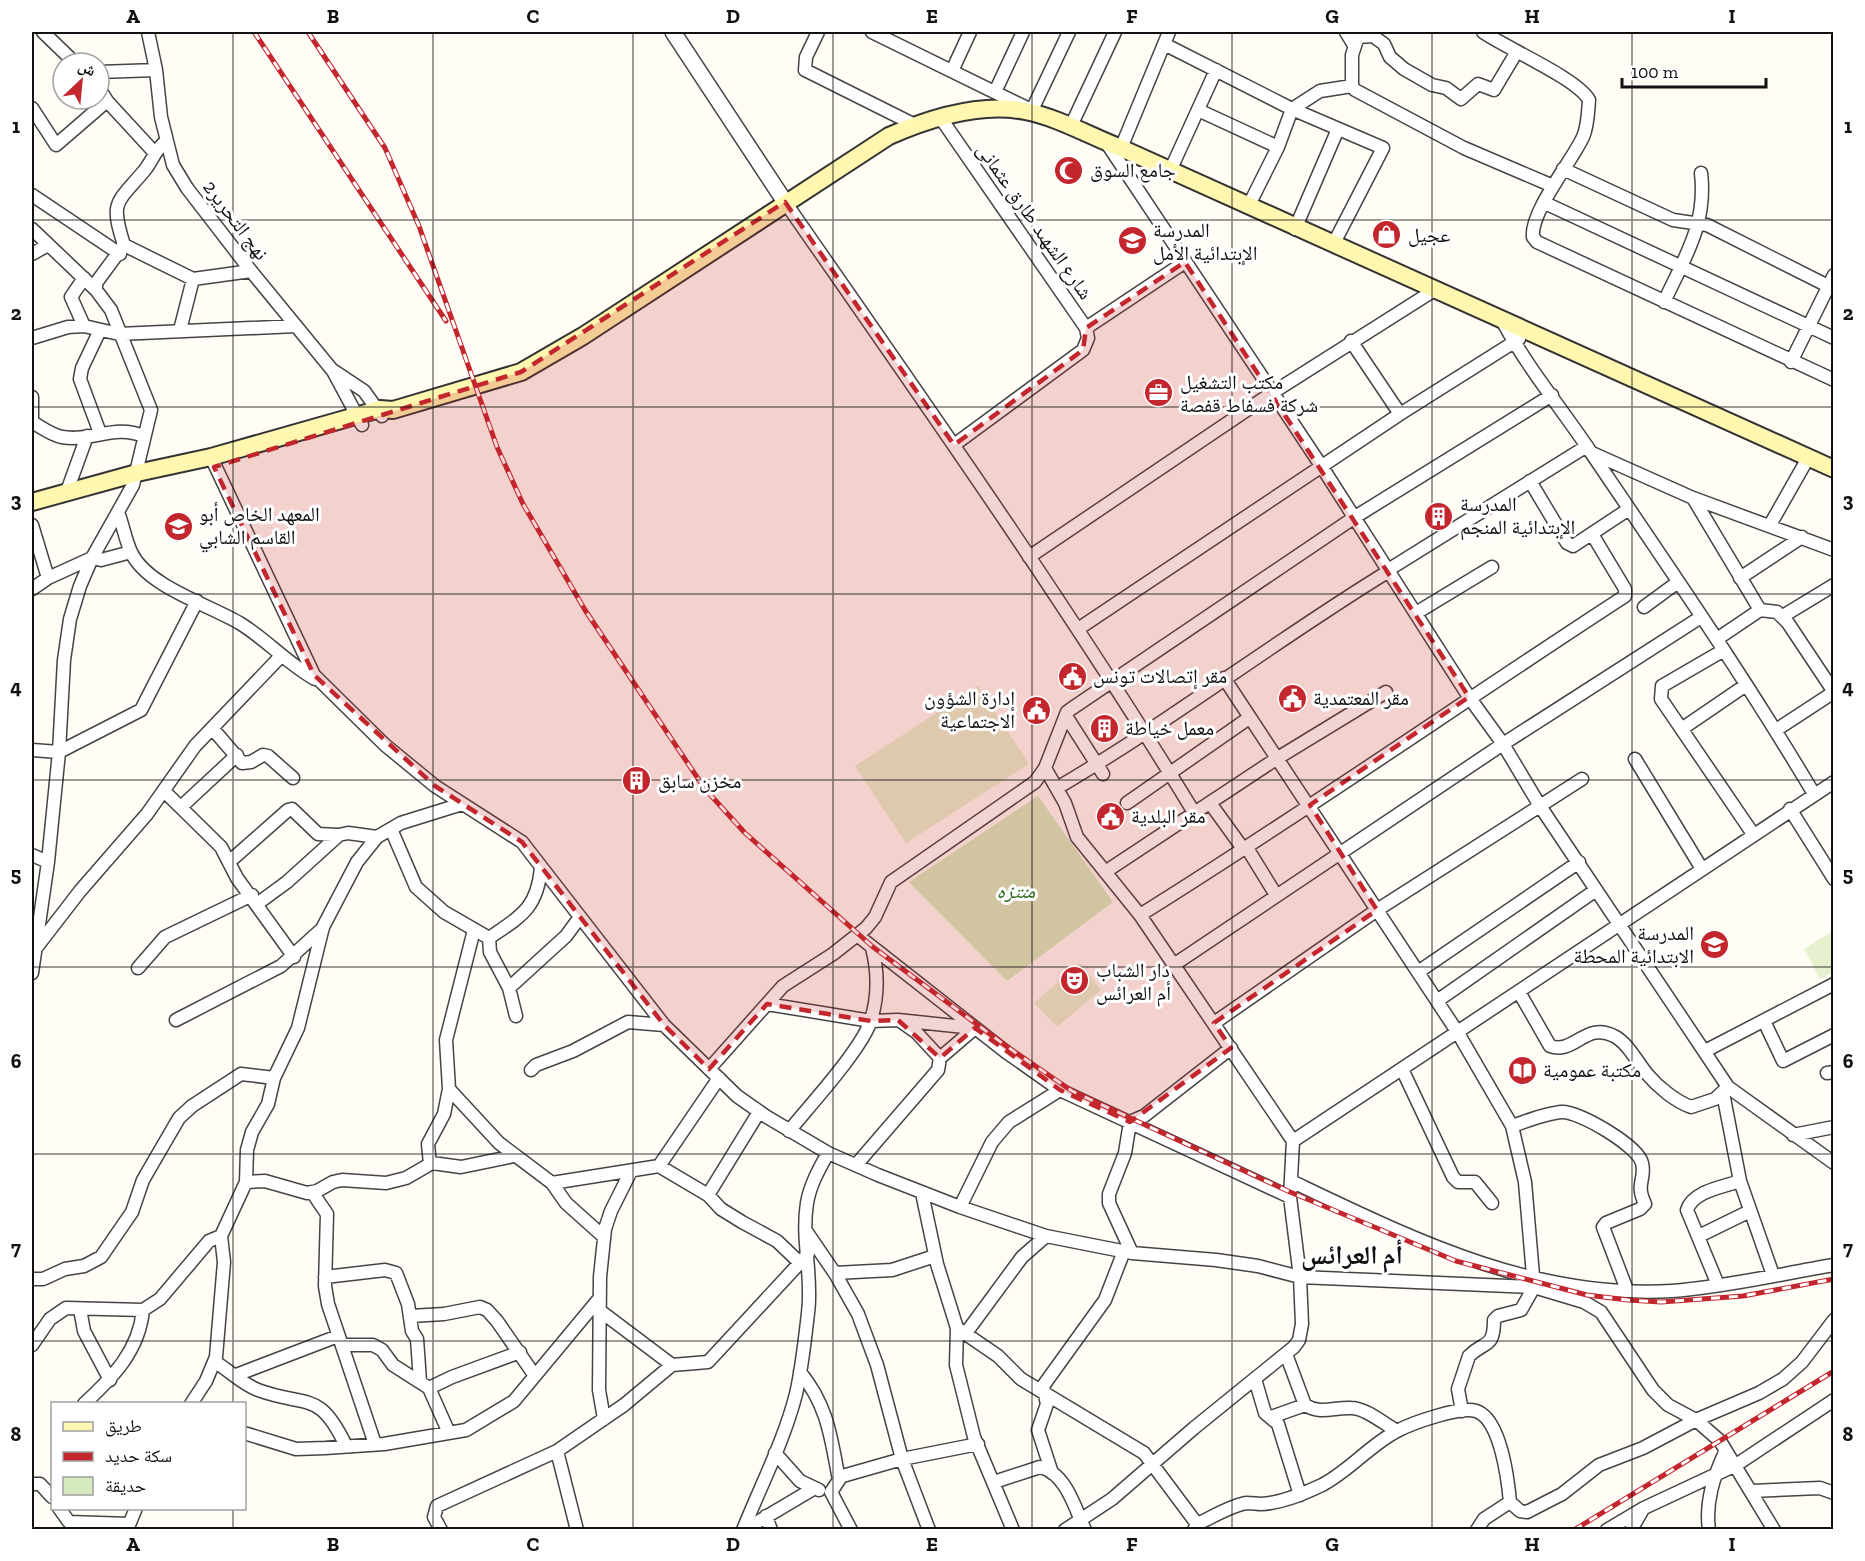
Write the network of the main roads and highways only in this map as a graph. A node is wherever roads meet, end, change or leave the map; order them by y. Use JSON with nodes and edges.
{"nodes":[{"id":1,"x":1833,"y":469,"type":"edge"},
{"id":2,"x":135,"y":479,"type":"junction"},
{"id":3,"x":32,"y":502,"type":"edge"},
{"id":4,"x":32,"y":513,"type":"edge"}],
"edges":[{"from":1,"to":2,"type":"main road"},
{"from":2,"to":3,"type":"main road"},
{"from":2,"to":4,"type":"main road"}]}
